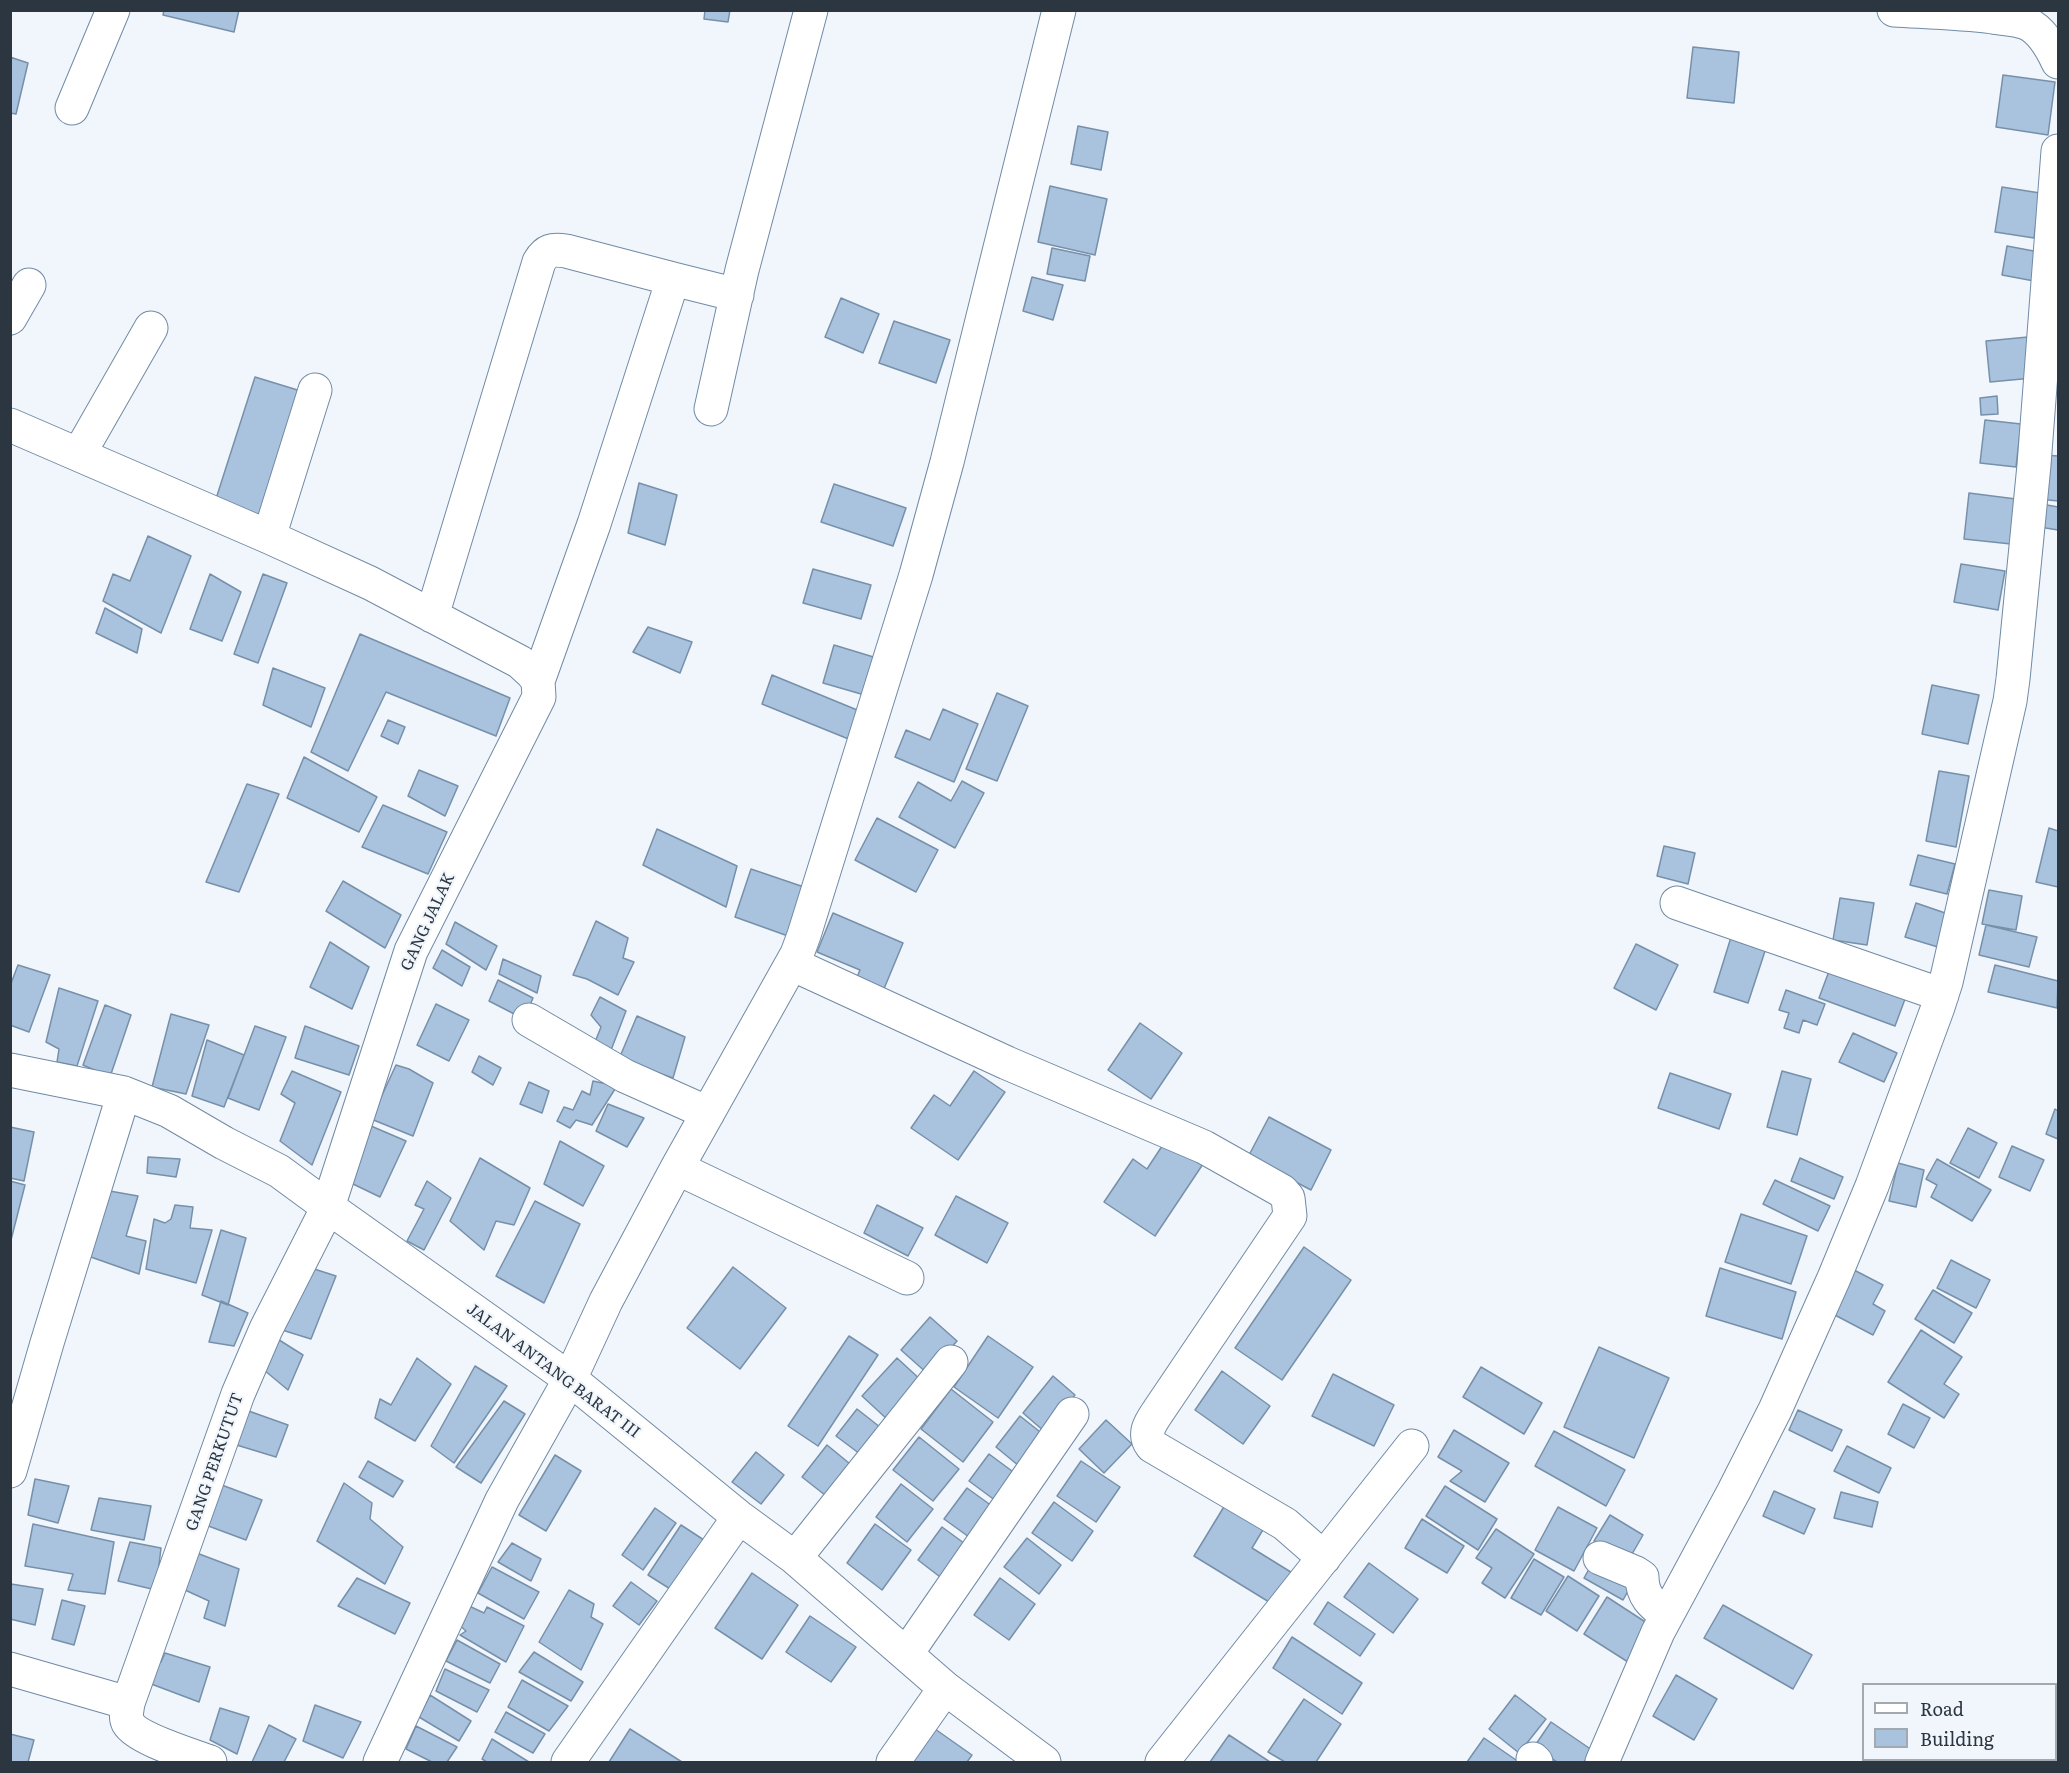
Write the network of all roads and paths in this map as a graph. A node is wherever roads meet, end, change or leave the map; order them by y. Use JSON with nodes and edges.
{"nodes":[{"id":1,"x":112,"y":10,"type":"edge"},
{"id":2,"x":811,"y":10,"type":"edge"},
{"id":3,"x":1059,"y":10,"type":"edge"},
{"id":4,"x":1894,"y":10,"type":"edge"},
{"id":5,"x":2058,"y":62,"type":"edge"},
{"id":6,"x":72,"y":108,"type":"dead end"},
{"id":7,"x":2058,"y":151,"type":"edge"},
{"id":8,"x":673,"y":279,"type":"junction"},
{"id":9,"x":29,"y":285,"type":"dead end"},
{"id":10,"x":736,"y":296,"type":"junction"},
{"id":11,"x":10,"y":318,"type":"edge"},
{"id":12,"x":151,"y":328,"type":"dead end"},
{"id":13,"x":315,"y":390,"type":"dead end"},
{"id":14,"x":711,"y":409,"type":"dead end"},
{"id":15,"x":10,"y":425,"type":"edge"},
{"id":16,"x":79,"y":454,"type":"junction"},
{"id":17,"x":269,"y":537,"type":"junction"},
{"id":18,"x":432,"y":616,"type":"junction"},
{"id":19,"x":538,"y":681,"type":"junction"},
{"id":20,"x":1677,"y":903,"type":"dead end"},
{"id":21,"x":792,"y":964,"type":"junction"},
{"id":22,"x":1942,"y":995,"type":"junction"},
{"id":23,"x":529,"y":1020,"type":"dead end"},
{"id":24,"x":10,"y":1070,"type":"edge"},
{"id":25,"x":124,"y":1094,"type":"junction"},
{"id":26,"x":708,"y":1113,"type":"junction"},
{"id":27,"x":677,"y":1168,"type":"junction"},
{"id":28,"x":328,"y":1207,"type":"junction"},
{"id":29,"x":907,"y":1278,"type":"dead end"},
{"id":30,"x":951,"y":1362,"type":"dead end"},
{"id":31,"x":570,"y":1379,"type":"junction"},
{"id":32,"x":1072,"y":1414,"type":"dead end"},
{"id":33,"x":1412,"y":1446,"type":"dead end"},
{"id":34,"x":10,"y":1471,"type":"edge"},
{"id":35,"x":739,"y":1517,"type":"junction"},
{"id":36,"x":795,"y":1558,"type":"junction"},
{"id":37,"x":1324,"y":1558,"type":"junction"},
{"id":38,"x":1600,"y":1558,"type":"dead end"},
{"id":39,"x":1666,"y":1616,"type":"junction"},
{"id":40,"x":907,"y":1653,"type":"junction"},
{"id":41,"x":10,"y":1669,"type":"edge"},
{"id":42,"x":945,"y":1688,"type":"junction"},
{"id":43,"x":128,"y":1714,"type":"junction"},
{"id":44,"x":210,"y":1762,"type":"edge"},
{"id":45,"x":380,"y":1762,"type":"edge"},
{"id":46,"x":568,"y":1762,"type":"edge"},
{"id":47,"x":893,"y":1762,"type":"edge"},
{"id":48,"x":1044,"y":1762,"type":"edge"},
{"id":49,"x":1162,"y":1762,"type":"edge"},
{"id":50,"x":1602,"y":1762,"type":"edge"}],
"edges":[{"from":1,"to":6,"type":"street"},
{"from":2,"to":10,"type":"street"},
{"from":3,"to":21,"type":"street"},
{"from":4,"to":5,"type":"street"},
{"from":7,"to":22,"type":"street"},
{"from":8,"to":10,"type":"street"},
{"from":8,"to":18,"type":"street"},
{"from":8,"to":19,"type":"street","name":"GANG JALAK"},
{"from":9,"to":11,"type":"street"},
{"from":10,"to":14,"type":"street"},
{"from":12,"to":16,"type":"street"},
{"from":13,"to":17,"type":"street"},
{"from":15,"to":16,"type":"street"},
{"from":16,"to":17,"type":"street"},
{"from":17,"to":18,"type":"street"},
{"from":18,"to":19,"type":"street"},
{"from":19,"to":28,"type":"street","name":"GANG JALAK"},
{"from":20,"to":22,"type":"street"},
{"from":21,"to":26,"type":"street"},
{"from":21,"to":37,"type":"street"},
{"from":22,"to":39,"type":"street"},
{"from":23,"to":26,"type":"street"},
{"from":24,"to":25,"type":"street","name":"JALAN ANTANG BARAT III"},
{"from":25,"to":28,"type":"street","name":"JALAN ANTANG BARAT III"},
{"from":25,"to":34,"type":"street"},
{"from":26,"to":27,"type":"street"},
{"from":27,"to":29,"type":"street"},
{"from":27,"to":31,"type":"street"},
{"from":28,"to":31,"type":"street","name":"JALAN ANTANG BARAT III"},
{"from":28,"to":43,"type":"street","name":"GANG PERKUTUT"},
{"from":30,"to":36,"type":"street"},
{"from":31,"to":35,"type":"street","name":"JALAN ANTANG BARAT III"},
{"from":31,"to":45,"type":"street"},
{"from":32,"to":40,"type":"street"},
{"from":33,"to":37,"type":"street"},
{"from":35,"to":36,"type":"street","name":"JALAN ANTANG BARAT III"},
{"from":35,"to":46,"type":"street"},
{"from":36,"to":40,"type":"street","name":"JALAN ANTANG BARAT III"},
{"from":37,"to":49,"type":"street"},
{"from":38,"to":39,"type":"street"},
{"from":39,"to":50,"type":"street"},
{"from":40,"to":42,"type":"street","name":"JALAN ANTANG BARAT III"},
{"from":41,"to":43,"type":"street"},
{"from":42,"to":47,"type":"street"},
{"from":42,"to":48,"type":"street","name":"JALAN ANTANG BARAT III"},
{"from":43,"to":44,"type":"street"}]}
